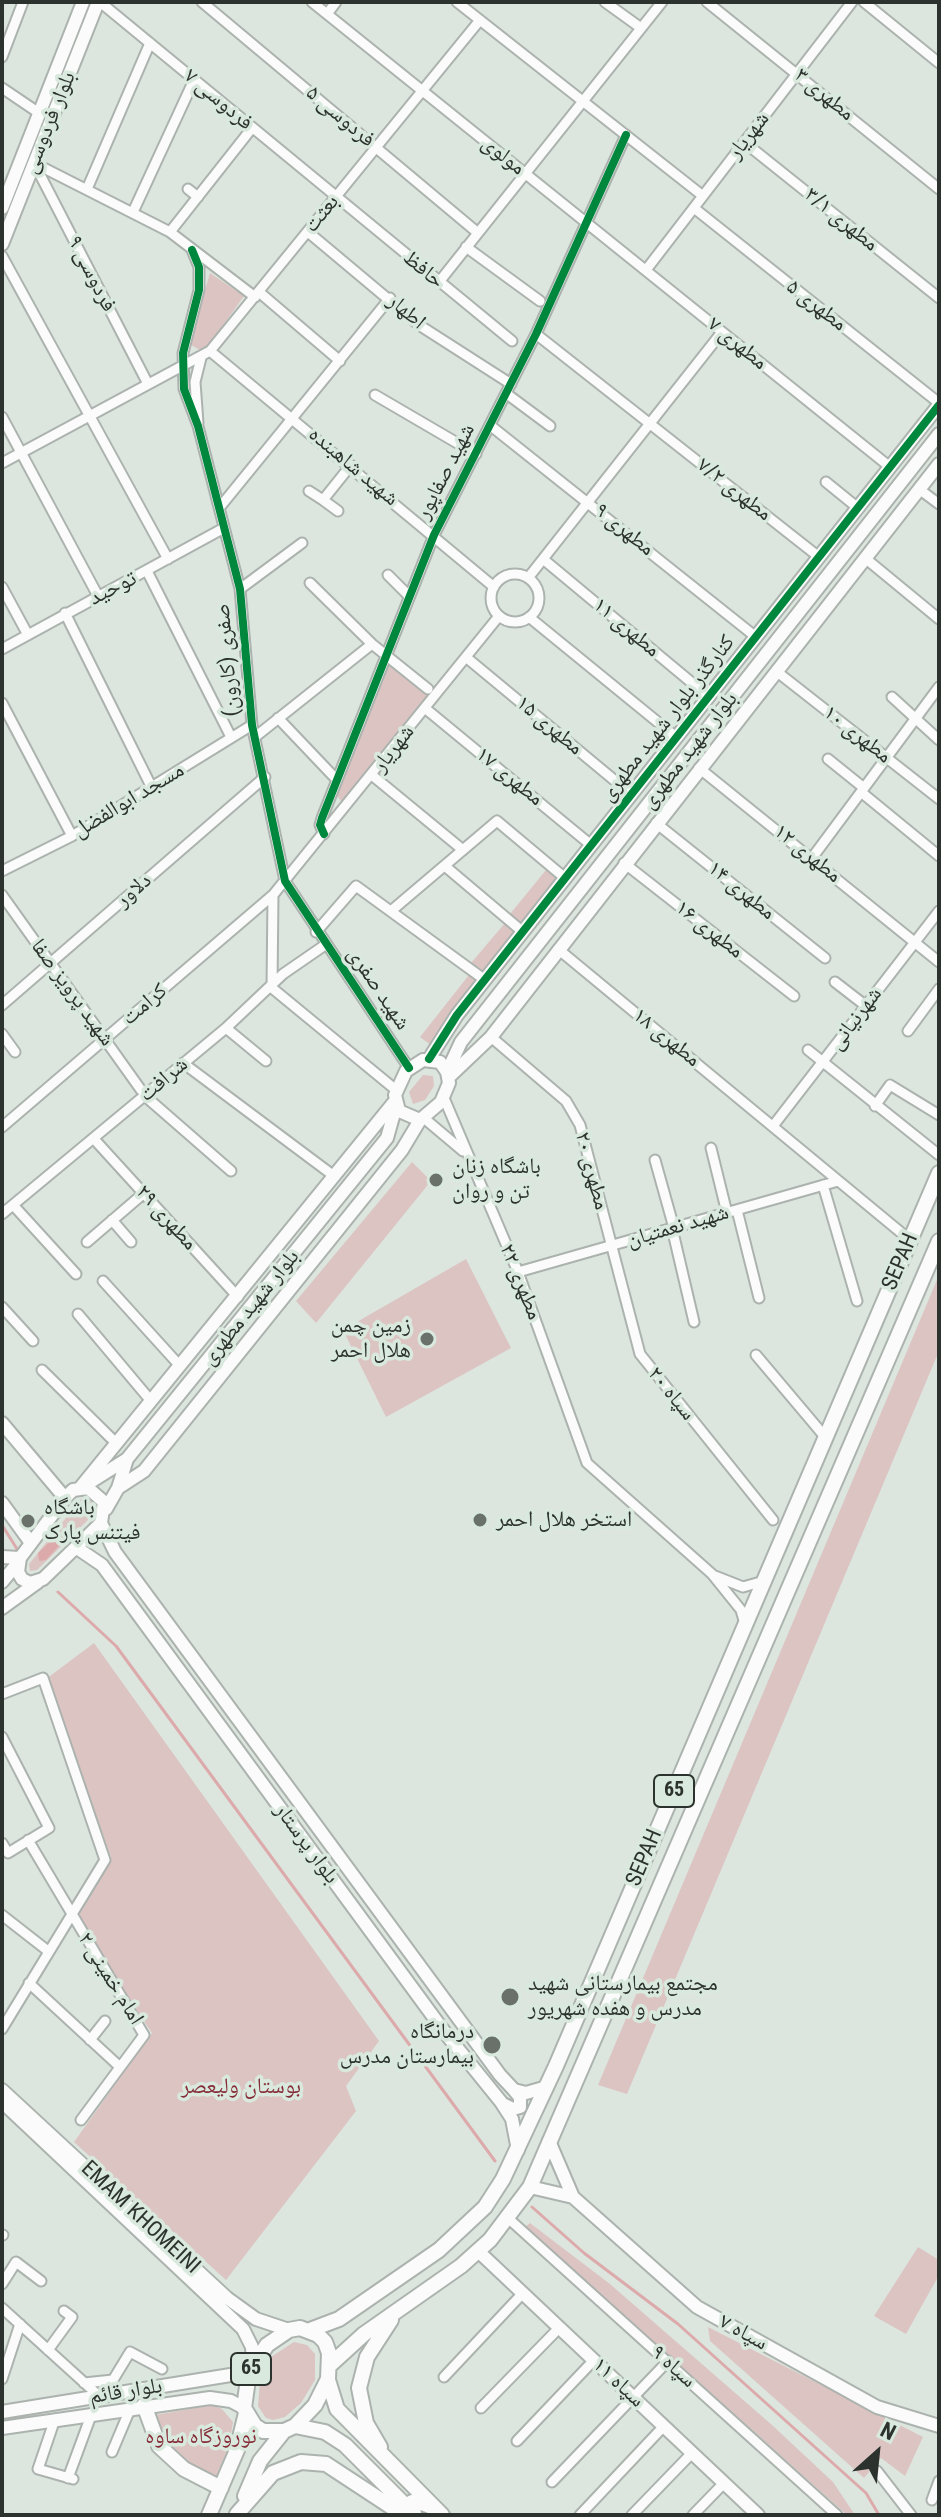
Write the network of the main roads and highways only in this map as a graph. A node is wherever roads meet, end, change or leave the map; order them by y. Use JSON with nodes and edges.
{"nodes":[{"id":1,"x":939,"y":1173,"type":"edge"},
{"id":2,"x":939,"y":1241,"type":"edge"},
{"id":3,"x":391,"y":2285,"type":"junction"},
{"id":4,"x":402,"y":2309,"type":"junction"},
{"id":5,"x":310,"y":2330,"type":"junction"},
{"id":6,"x":329,"y":2372,"type":"junction"},
{"id":7,"x":137,"y":2406,"type":"road end"},
{"id":8,"x":245,"y":2410,"type":"junction"},
{"id":9,"x":290,"y":2428,"type":"junction"},
{"id":10,"x":388,"y":2461,"type":"junction"},
{"id":11,"x":221,"y":2488,"type":"junction"},
{"id":12,"x":437,"y":2511,"type":"edge"},
{"id":13,"x":414,"y":2514,"type":"edge"},
{"id":14,"x":209,"y":2515,"type":"edge"},
{"id":15,"x":237,"y":2515,"type":"edge"}],
"edges":[{"from":1,"to":3,"type":"main road","name":"SEPAH","number":"65"},
{"from":2,"to":4,"type":"main road","name":"SEPAH","number":"65"},
{"from":3,"to":4,"type":"main road"},
{"from":3,"to":5,"type":"main road","name":"SEPAH","number":"65"},
{"from":4,"to":6,"type":"main road","name":"SEPAH","number":"65"},
{"from":4,"to":10,"type":"main road"},
{"from":5,"to":6,"type":"main road"},
{"from":5,"to":8,"type":"main road","number":"65"},
{"from":6,"to":9,"type":"main road","number":"65"},
{"from":6,"to":10,"type":"main road"},
{"from":7,"to":11,"type":"main road"},
{"from":8,"to":9,"type":"main road","number":"65"},
{"from":8,"to":11,"type":"main road","number":"65"},
{"from":9,"to":13,"type":"main road"},
{"from":9,"to":15,"type":"main road","number":"65"},
{"from":10,"to":12,"type":"main road"},
{"from":11,"to":14,"type":"main road","number":"65"},
{"from":12,"to":13,"type":"main road"},
{"from":13,"to":15,"type":"main road"}]}
